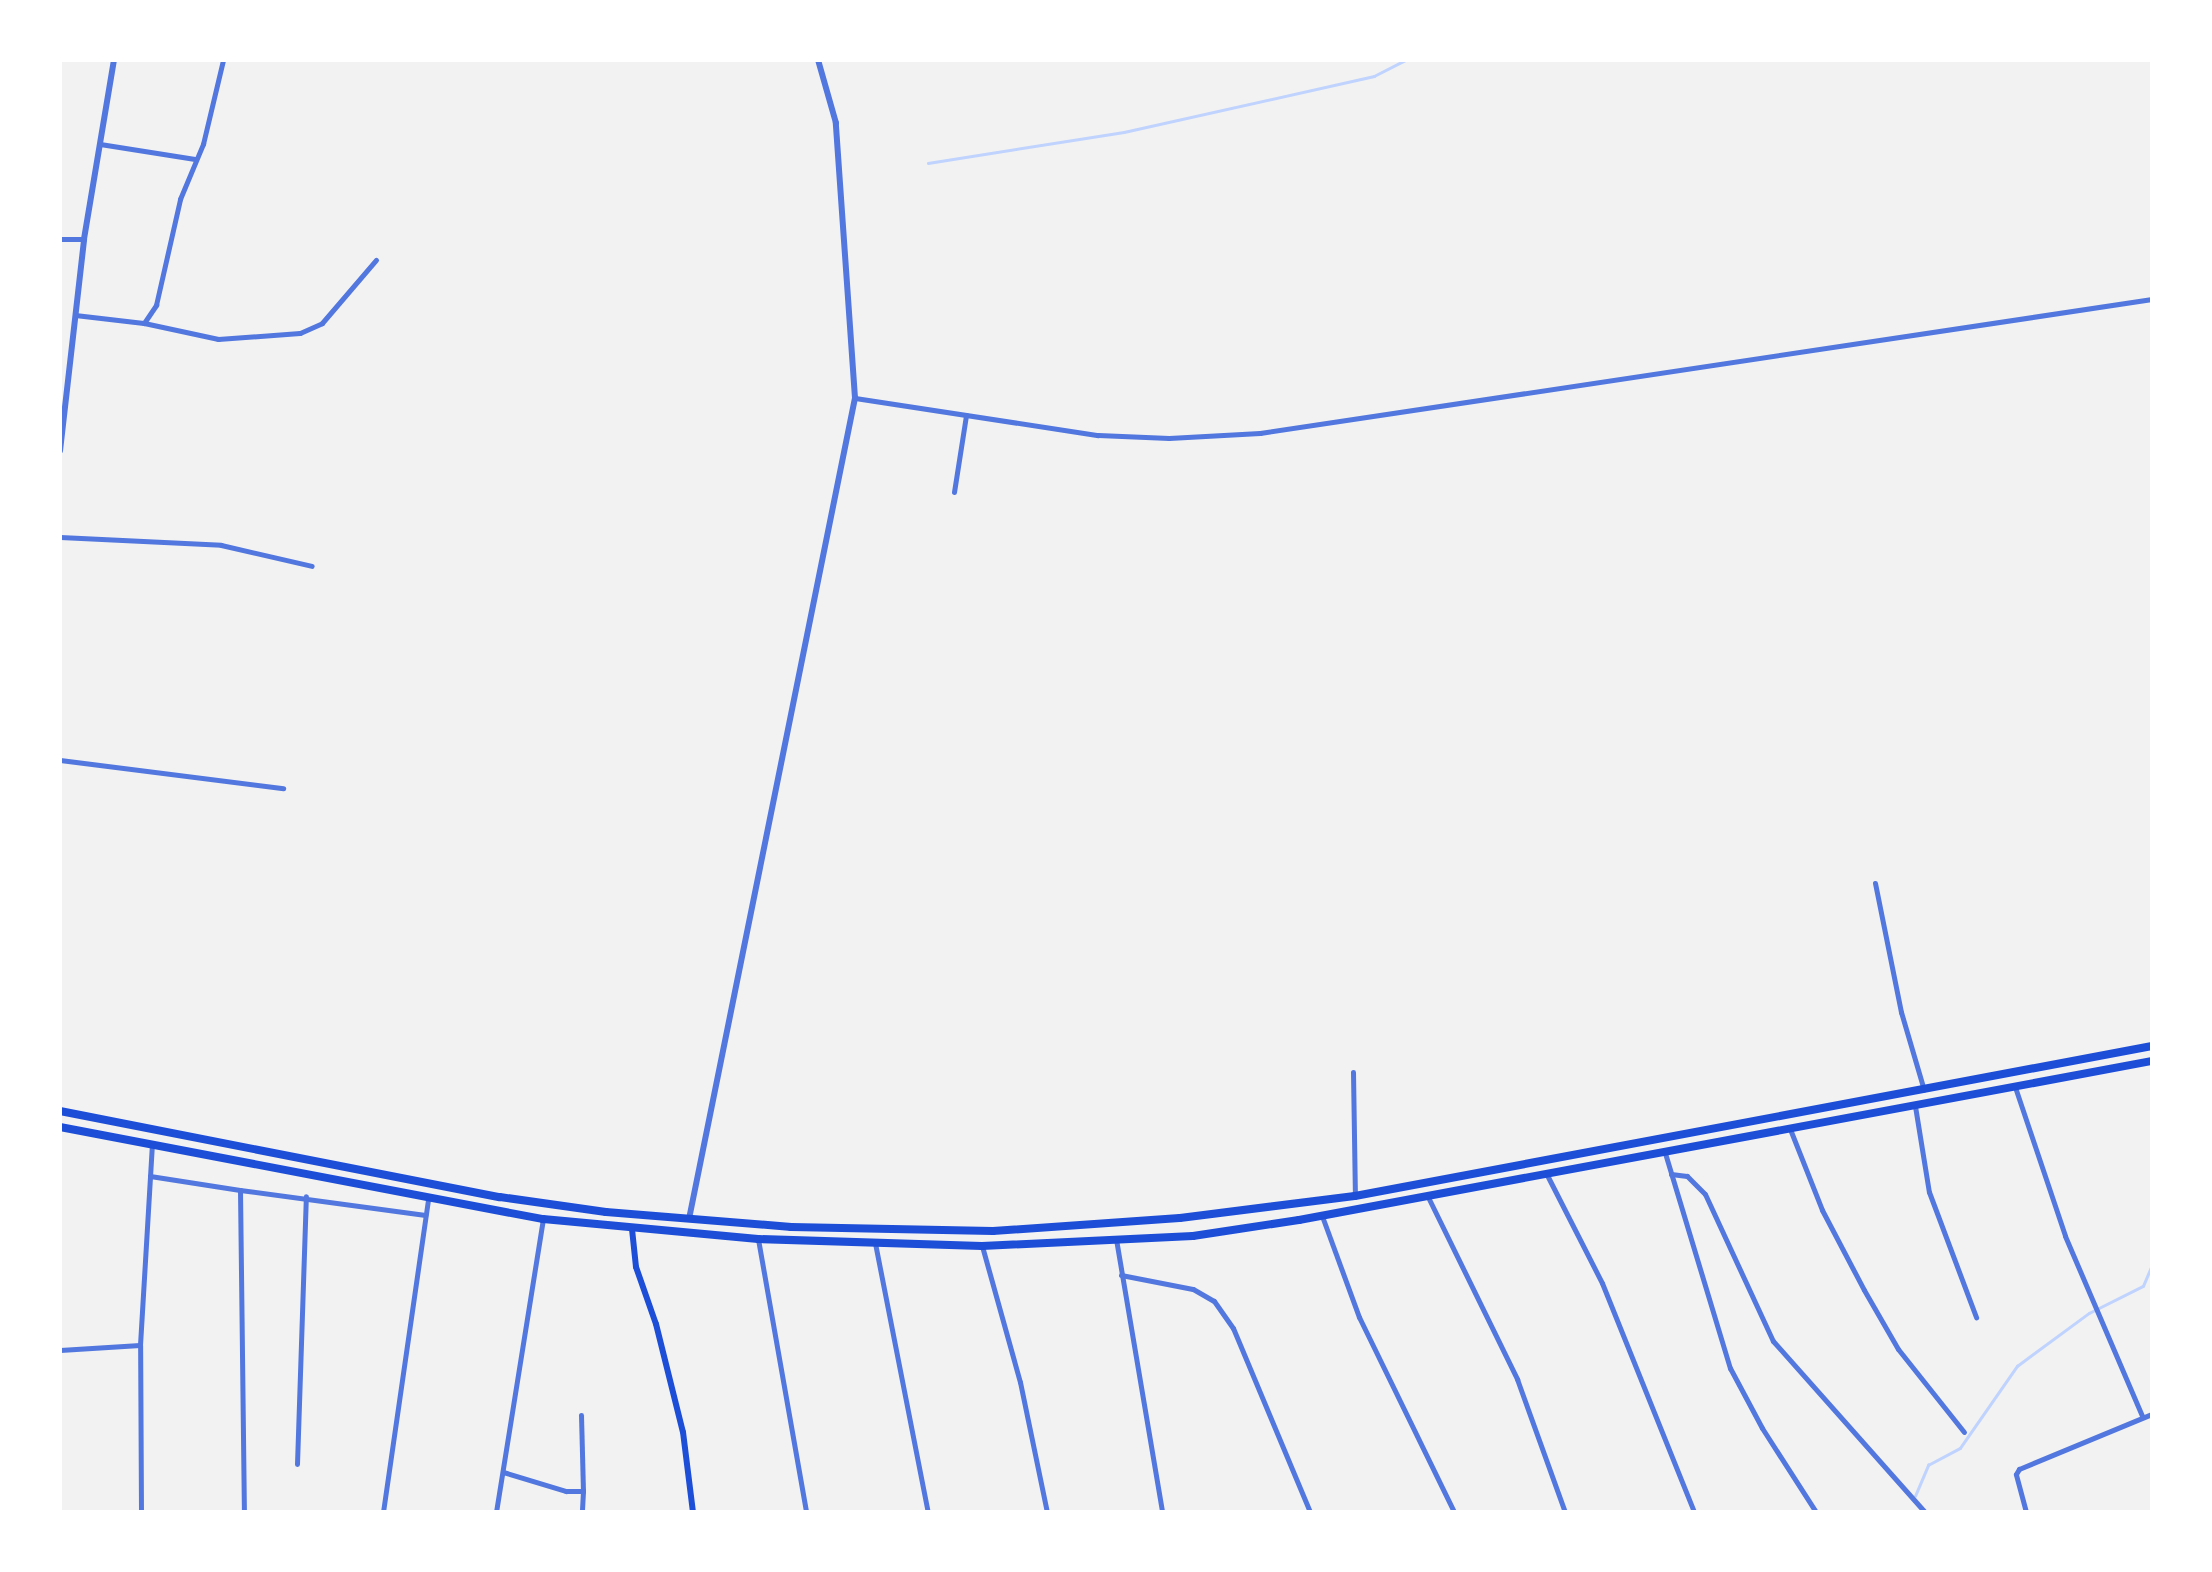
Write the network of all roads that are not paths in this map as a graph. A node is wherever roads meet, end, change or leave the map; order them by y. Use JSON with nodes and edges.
{"nodes":[{"id":1,"x":114,"y":60,"type":"edge"},
{"id":2,"x":223,"y":60,"type":"edge"},
{"id":3,"x":818,"y":60,"type":"edge"},
{"id":4,"x":100,"y":144,"type":"junction"},
{"id":5,"x":195,"y":159,"type":"junction"},
{"id":6,"x":60,"y":239,"type":"edge"},
{"id":7,"x":84,"y":240,"type":"junction"},
{"id":8,"x":376,"y":260,"type":"dead end"},
{"id":9,"x":2152,"y":300,"type":"edge"},
{"id":10,"x":75,"y":315,"type":"junction"},
{"id":11,"x":144,"y":323,"type":"junction"},
{"id":12,"x":855,"y":398,"type":"junction"},
{"id":13,"x":966,"y":414,"type":"junction"},
{"id":14,"x":60,"y":451,"type":"edge"},
{"id":15,"x":954,"y":492,"type":"dead end"},
{"id":16,"x":60,"y":537,"type":"edge"},
{"id":17,"x":312,"y":566,"type":"dead end"},
{"id":18,"x":60,"y":760,"type":"edge"},
{"id":19,"x":283,"y":788,"type":"dead end"},
{"id":20,"x":1875,"y":883,"type":"dead end"},
{"id":21,"x":2152,"y":1046,"type":"edge"},
{"id":22,"x":2152,"y":1061,"type":"edge"},
{"id":23,"x":1352,"y":1072,"type":"dead end"},
{"id":24,"x":2015,"y":1087,"type":"junction"},
{"id":25,"x":1924,"y":1090,"type":"junction"},
{"id":26,"x":1915,"y":1106,"type":"junction"},
{"id":27,"x":60,"y":1111,"type":"edge"},
{"id":28,"x":60,"y":1127,"type":"edge"},
{"id":29,"x":1790,"y":1129,"type":"junction"},
{"id":30,"x":152,"y":1144,"type":"junction"},
{"id":31,"x":1664,"y":1153,"type":"junction"},
{"id":32,"x":1672,"y":1174,"type":"junction"},
{"id":33,"x":1547,"y":1175,"type":"junction"},
{"id":34,"x":150,"y":1176,"type":"junction"},
{"id":35,"x":240,"y":1190,"type":"junction"},
{"id":36,"x":306,"y":1196,"type":"junction"},
{"id":37,"x":1356,"y":1196,"type":"junction"},
{"id":38,"x":428,"y":1197,"type":"junction"},
{"id":39,"x":1428,"y":1197,"type":"junction"},
{"id":40,"x":426,"y":1215,"type":"junction"},
{"id":41,"x":1322,"y":1216,"type":"junction"},
{"id":42,"x":543,"y":1219,"type":"junction"},
{"id":43,"x":689,"y":1220,"type":"junction"},
{"id":44,"x":632,"y":1229,"type":"junction"},
{"id":45,"x":758,"y":1239,"type":"junction"},
{"id":46,"x":1116,"y":1240,"type":"junction"},
{"id":47,"x":875,"y":1243,"type":"junction"},
{"id":48,"x":982,"y":1246,"type":"junction"},
{"id":49,"x":1122,"y":1274,"type":"junction"},
{"id":50,"x":1976,"y":1317,"type":"dead end"},
{"id":51,"x":140,"y":1345,"type":"junction"},
{"id":52,"x":60,"y":1350,"type":"edge"},
{"id":53,"x":581,"y":1414,"type":"dead end"},
{"id":54,"x":2152,"y":1414,"type":"edge"},
{"id":55,"x":2142,"y":1416,"type":"junction"},
{"id":56,"x":1964,"y":1432,"type":"dead end"},
{"id":57,"x":297,"y":1464,"type":"dead end"},
{"id":58,"x":503,"y":1472,"type":"junction"},
{"id":59,"x":583,"y":1490,"type":"junction"},
{"id":60,"x":1923,"y":1509,"type":"edge"},
{"id":61,"x":142,"y":1512,"type":"edge"},
{"id":62,"x":244,"y":1512,"type":"edge"},
{"id":63,"x":384,"y":1512,"type":"edge"},
{"id":64,"x":496,"y":1512,"type":"edge"},
{"id":65,"x":582,"y":1512,"type":"edge"},
{"id":66,"x":693,"y":1512,"type":"edge"},
{"id":67,"x":806,"y":1512,"type":"edge"},
{"id":68,"x":928,"y":1512,"type":"edge"},
{"id":69,"x":1047,"y":1512,"type":"edge"},
{"id":70,"x":1162,"y":1512,"type":"edge"},
{"id":71,"x":1310,"y":1512,"type":"edge"},
{"id":72,"x":1454,"y":1512,"type":"edge"},
{"id":73,"x":1565,"y":1512,"type":"edge"},
{"id":74,"x":1694,"y":1512,"type":"edge"},
{"id":75,"x":1816,"y":1512,"type":"edge"},
{"id":76,"x":2026,"y":1512,"type":"edge"}],
"edges":[{"from":1,"to":4,"type":"street"},
{"from":2,"to":5,"type":"street"},
{"from":3,"to":12,"type":"street"},
{"from":4,"to":5,"type":"street"},
{"from":4,"to":7,"type":"street"},
{"from":5,"to":11,"type":"street"},
{"from":6,"to":7,"type":"street"},
{"from":7,"to":10,"type":"street"},
{"from":8,"to":11,"type":"street"},
{"from":9,"to":13,"type":"street"},
{"from":10,"to":11,"type":"street"},
{"from":10,"to":14,"type":"street"},
{"from":12,"to":13,"type":"street"},
{"from":12,"to":43,"type":"street"},
{"from":13,"to":15,"type":"street"},
{"from":16,"to":17,"type":"street"},
{"from":18,"to":19,"type":"street"},
{"from":20,"to":25,"type":"street"},
{"from":21,"to":25,"type":"highway"},
{"from":22,"to":24,"type":"highway"},
{"from":23,"to":37,"type":"street"},
{"from":24,"to":26,"type":"highway"},
{"from":24,"to":55,"type":"street"},
{"from":25,"to":37,"type":"highway"},
{"from":26,"to":29,"type":"highway"},
{"from":26,"to":50,"type":"street"},
{"from":27,"to":43,"type":"highway"},
{"from":28,"to":30,"type":"highway"},
{"from":29,"to":31,"type":"highway"},
{"from":29,"to":56,"type":"street"},
{"from":30,"to":34,"type":"street"},
{"from":30,"to":38,"type":"highway"},
{"from":31,"to":32,"type":"street"},
{"from":31,"to":33,"type":"highway"},
{"from":32,"to":60,"type":"street"},
{"from":32,"to":75,"type":"street"},
{"from":33,"to":39,"type":"highway"},
{"from":33,"to":74,"type":"street"},
{"from":34,"to":35,"type":"street"},
{"from":34,"to":51,"type":"street"},
{"from":35,"to":36,"type":"street"},
{"from":35,"to":62,"type":"street"},
{"from":36,"to":40,"type":"street"},
{"from":36,"to":57,"type":"street"},
{"from":37,"to":43,"type":"highway"},
{"from":38,"to":40,"type":"street"},
{"from":38,"to":42,"type":"highway"},
{"from":39,"to":41,"type":"highway"},
{"from":39,"to":73,"type":"street"},
{"from":40,"to":63,"type":"street"},
{"from":41,"to":46,"type":"highway"},
{"from":41,"to":72,"type":"street"},
{"from":42,"to":44,"type":"highway"},
{"from":42,"to":58,"type":"street"},
{"from":44,"to":45,"type":"highway"},
{"from":44,"to":66,"type":"main road"},
{"from":45,"to":47,"type":"highway"},
{"from":45,"to":67,"type":"street"},
{"from":46,"to":48,"type":"highway"},
{"from":46,"to":49,"type":"street"},
{"from":47,"to":48,"type":"highway"},
{"from":47,"to":68,"type":"street"},
{"from":48,"to":69,"type":"street"},
{"from":49,"to":70,"type":"street"},
{"from":49,"to":71,"type":"street"},
{"from":51,"to":52,"type":"street"},
{"from":51,"to":61,"type":"street"},
{"from":53,"to":59,"type":"street"},
{"from":54,"to":55,"type":"street"},
{"from":55,"to":76,"type":"street"},
{"from":58,"to":59,"type":"street"},
{"from":58,"to":64,"type":"street"},
{"from":59,"to":65,"type":"street"}]}
